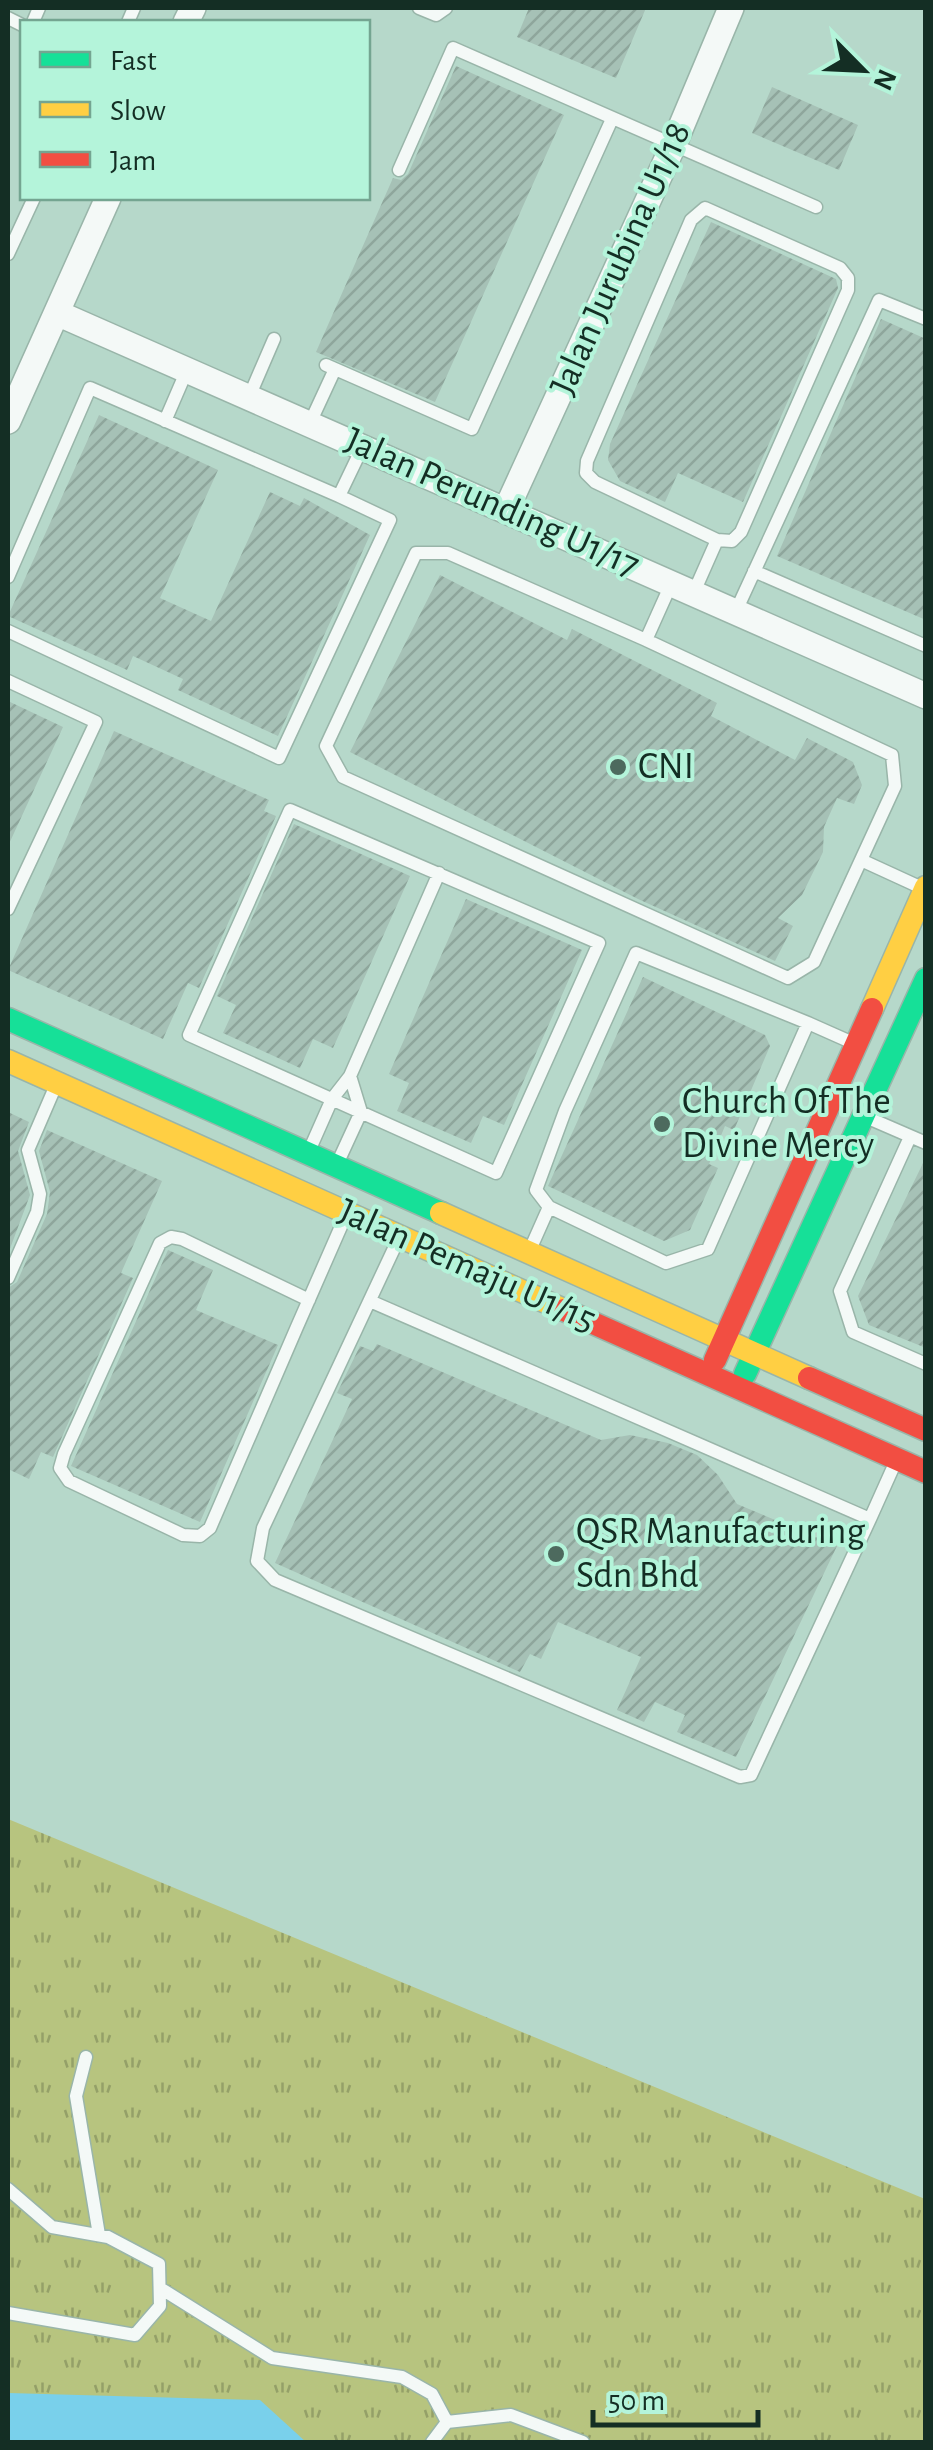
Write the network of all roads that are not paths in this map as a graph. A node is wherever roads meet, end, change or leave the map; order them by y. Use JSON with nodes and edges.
{"nodes":[{"id":1,"x":419,"y":8,"type":"edge"},
{"id":2,"x":446,"y":8,"type":"edge"},
{"id":3,"x":731,"y":8,"type":"edge"},
{"id":4,"x":612,"y":119,"type":"junction"},
{"id":5,"x":673,"y":146,"type":"junction"},
{"id":6,"x":398,"y":170,"type":"dead end"},
{"id":7,"x":33,"y":200,"type":"edge"},
{"id":8,"x":107,"y":200,"type":"edge"},
{"id":9,"x":816,"y":208,"type":"dead end"},
{"id":10,"x":8,"y":254,"type":"edge"},
{"id":11,"x":56,"y":313,"type":"junction"},
{"id":12,"x":926,"y":320,"type":"edge"},
{"id":13,"x":274,"y":339,"type":"dead end"},
{"id":14,"x":187,"y":370,"type":"junction"},
{"id":15,"x":249,"y":396,"type":"junction"},
{"id":16,"x":8,"y":421,"type":"edge"},
{"id":17,"x":165,"y":421,"type":"junction"},
{"id":18,"x":310,"y":423,"type":"junction"},
{"id":19,"x":363,"y":446,"type":"junction"},
{"id":20,"x":340,"y":496,"type":"junction"},
{"id":21,"x":507,"y":508,"type":"junction"},
{"id":22,"x":717,"y":540,"type":"junction"},
{"id":23,"x":754,"y":571,"type":"junction"},
{"id":24,"x":8,"y":577,"type":"edge"},
{"id":25,"x":683,"y":587,"type":"junction"},
{"id":26,"x":736,"y":612,"type":"junction"},
{"id":27,"x":8,"y":631,"type":"edge"},
{"id":28,"x":646,"y":640,"type":"junction"},
{"id":29,"x":926,"y":646,"type":"edge"},
{"id":30,"x":8,"y":680,"type":"edge"},
{"id":31,"x":926,"y":696,"type":"edge"},
{"id":32,"x":861,"y":860,"type":"junction"},
{"id":33,"x":439,"y":873,"type":"junction"},
{"id":34,"x":925,"y":888,"type":"edge"},
{"id":35,"x":8,"y":910,"type":"edge"},
{"id":36,"x":926,"y":979,"type":"edge"},
{"id":37,"x":8,"y":1019,"type":"edge"},
{"id":38,"x":808,"y":1023,"type":"junction"},
{"id":39,"x":856,"y":1044,"type":"junction"},
{"id":40,"x":8,"y":1061,"type":"edge"},
{"id":41,"x":350,"y":1076,"type":"junction"},
{"id":42,"x":57,"y":1083,"type":"junction"},
{"id":43,"x":332,"y":1099,"type":"junction"},
{"id":44,"x":361,"y":1112,"type":"junction"},
{"id":45,"x":864,"y":1116,"type":"junction"},
{"id":46,"x":910,"y":1137,"type":"junction"},
{"id":47,"x":926,"y":1144,"type":"edge"},
{"id":48,"x":307,"y":1156,"type":"junction"},
{"id":49,"x":335,"y":1168,"type":"junction"},
{"id":50,"x":548,"y":1207,"type":"junction"},
{"id":51,"x":347,"y":1213,"type":"junction"},
{"id":52,"x":400,"y":1236,"type":"junction"},
{"id":53,"x":530,"y":1252,"type":"junction"},
{"id":54,"x":8,"y":1278,"type":"edge"},
{"id":55,"x":309,"y":1300,"type":"junction"},
{"id":56,"x":370,"y":1301,"type":"junction"},
{"id":57,"x":724,"y":1340,"type":"junction"},
{"id":58,"x":755,"y":1354,"type":"junction"},
{"id":59,"x":926,"y":1364,"type":"edge"},
{"id":60,"x":708,"y":1374,"type":"junction"},
{"id":61,"x":739,"y":1388,"type":"junction"},
{"id":62,"x":926,"y":1430,"type":"edge"},
{"id":63,"x":898,"y":1459,"type":"junction"},
{"id":64,"x":926,"y":1472,"type":"edge"},
{"id":65,"x":870,"y":1518,"type":"junction"},
{"id":66,"x":86,"y":2057,"type":"dead end"},
{"id":67,"x":8,"y":2189,"type":"edge"},
{"id":68,"x":99,"y":2235,"type":"junction"},
{"id":69,"x":160,"y":2288,"type":"junction"},
{"id":70,"x":8,"y":2313,"type":"edge"},
{"id":71,"x":447,"y":2422,"type":"junction"},
{"id":72,"x":432,"y":2442,"type":"edge"},
{"id":73,"x":584,"y":2442,"type":"edge"}],
"edges":[{"from":1,"to":2,"type":"lane"},
{"from":3,"to":5,"type":"street","name":"Jalan Jurubina U1/18"},
{"from":4,"to":5,"type":"lane"},
{"from":4,"to":6,"type":"lane"},
{"from":4,"to":18,"type":"lane"},
{"from":5,"to":9,"type":"lane"},
{"from":5,"to":21,"type":"street","name":"Jalan Jurubina U1/18"},
{"from":7,"to":10,"type":"lane"},
{"from":8,"to":11,"type":"street"},
{"from":11,"to":14,"type":"street","name":"Jalan Perunding U1/17"},
{"from":11,"to":16,"type":"street"},
{"from":12,"to":23,"type":"lane"},
{"from":13,"to":15,"type":"lane"},
{"from":14,"to":15,"type":"street","name":"Jalan Perunding U1/17"},
{"from":14,"to":17,"type":"lane"},
{"from":15,"to":18,"type":"street","name":"Jalan Perunding U1/17"},
{"from":17,"to":20,"type":"lane"},
{"from":17,"to":24,"type":"lane"},
{"from":18,"to":19,"type":"street","name":"Jalan Perunding U1/17"},
{"from":19,"to":20,"type":"lane"},
{"from":19,"to":21,"type":"street","name":"Jalan Perunding U1/17"},
{"from":20,"to":27,"type":"lane"},
{"from":21,"to":25,"type":"street","name":"Jalan Perunding U1/17"},
{"from":22,"to":22,"type":"lane"},
{"from":22,"to":25,"type":"lane"},
{"from":23,"to":26,"type":"lane"},
{"from":23,"to":29,"type":"lane"},
{"from":25,"to":26,"type":"street","name":"Jalan Perunding U1/17"},
{"from":25,"to":28,"type":"lane"},
{"from":26,"to":31,"type":"street","name":"Jalan Perunding U1/17"},
{"from":28,"to":32,"type":"lane"},
{"from":28,"to":32,"type":"lane"},
{"from":30,"to":35,"type":"lane"},
{"from":32,"to":34,"type":"lane"},
{"from":33,"to":41,"type":"lane"},
{"from":33,"to":43,"type":"lane"},
{"from":33,"to":44,"type":"lane"},
{"from":34,"to":39,"type":"street"},
{"from":36,"to":45,"type":"street"},
{"from":37,"to":48,"type":"street","name":"Jalan Pemaju U1/15"},
{"from":38,"to":39,"type":"lane"},
{"from":38,"to":50,"type":"lane"},
{"from":38,"to":50,"type":"lane"},
{"from":39,"to":57,"type":"street"},
{"from":40,"to":42,"type":"street","name":"Jalan Pemaju U1/15"},
{"from":41,"to":43,"type":"lane"},
{"from":41,"to":44,"type":"lane"},
{"from":42,"to":51,"type":"street","name":"Jalan Pemaju U1/15"},
{"from":42,"to":54,"type":"lane"},
{"from":43,"to":44,"type":"lane"},
{"from":43,"to":48,"type":"lane"},
{"from":44,"to":49,"type":"lane"},
{"from":45,"to":46,"type":"lane"},
{"from":45,"to":58,"type":"street"},
{"from":46,"to":47,"type":"lane"},
{"from":46,"to":59,"type":"lane"},
{"from":48,"to":49,"type":"street","name":"Jalan Pemaju U1/15"},
{"from":49,"to":53,"type":"street","name":"Jalan Pemaju U1/15"},
{"from":50,"to":53,"type":"lane"},
{"from":51,"to":52,"type":"street","name":"Jalan Pemaju U1/15"},
{"from":51,"to":55,"type":"lane"},
{"from":52,"to":56,"type":"lane"},
{"from":52,"to":60,"type":"street","name":"Jalan Pemaju U1/15"},
{"from":53,"to":57,"type":"street","name":"Jalan Pemaju U1/15"},
{"from":55,"to":55,"type":"lane"},
{"from":56,"to":65,"type":"lane"},
{"from":56,"to":65,"type":"lane"},
{"from":57,"to":58,"type":"street","name":"Jalan Pemaju U1/15"},
{"from":57,"to":60,"type":"street"},
{"from":58,"to":61,"type":"street"},
{"from":58,"to":62,"type":"street","name":"Jalan Pemaju U1/15"},
{"from":60,"to":61,"type":"street","name":"Jalan Pemaju U1/15"},
{"from":61,"to":63,"type":"street","name":"Jalan Pemaju U1/15"},
{"from":63,"to":64,"type":"street","name":"Jalan Pemaju U1/15"},
{"from":63,"to":65,"type":"lane"},
{"from":66,"to":68,"type":"lane"},
{"from":67,"to":68,"type":"lane"},
{"from":68,"to":69,"type":"lane"},
{"from":69,"to":70,"type":"lane"},
{"from":69,"to":71,"type":"lane"},
{"from":71,"to":72,"type":"lane"},
{"from":71,"to":73,"type":"lane"}]}
